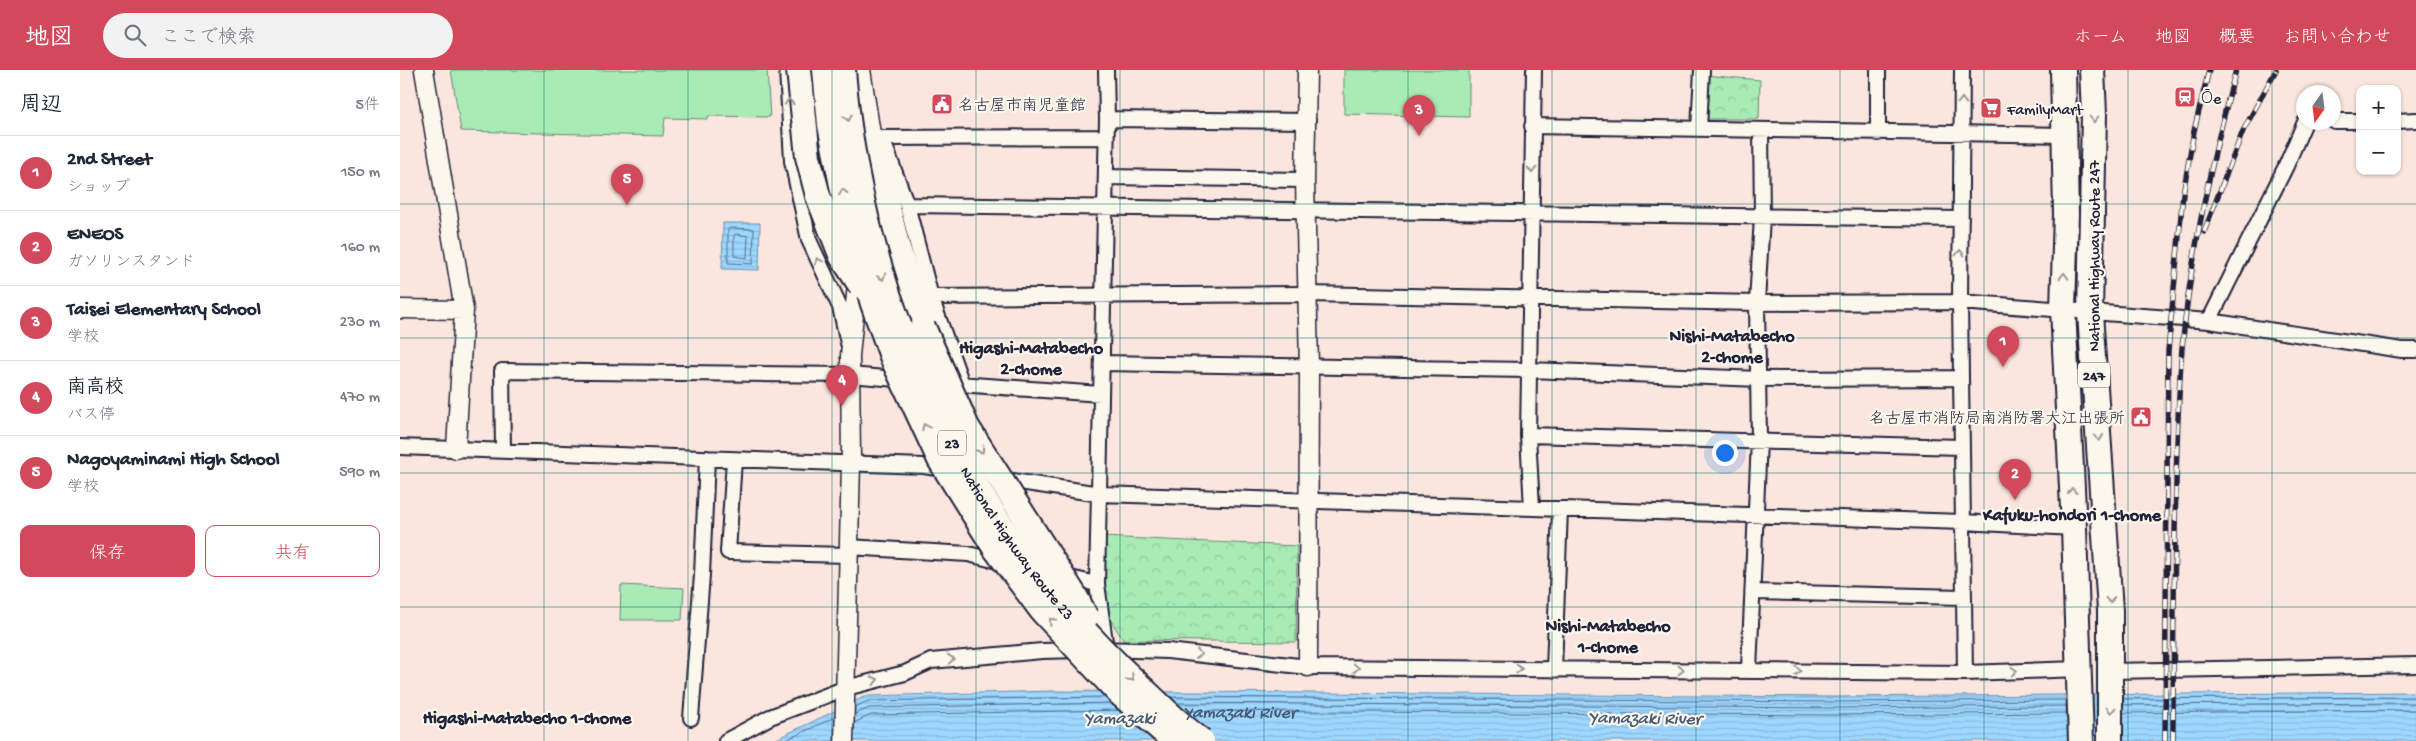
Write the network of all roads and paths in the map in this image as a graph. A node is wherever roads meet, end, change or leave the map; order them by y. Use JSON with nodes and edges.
{"nodes":[{"id":1,"x":424,"y":70,"type":"edge"},
{"id":2,"x":787,"y":70,"type":"edge"},
{"id":3,"x":799,"y":70,"type":"edge"},
{"id":4,"x":825,"y":70,"type":"edge"},
{"id":5,"x":843,"y":70,"type":"edge"},
{"id":6,"x":860,"y":70,"type":"edge"},
{"id":7,"x":1106,"y":70,"type":"edge"},
{"id":8,"x":1307,"y":70,"type":"edge"},
{"id":9,"x":1534,"y":70,"type":"edge"},
{"id":10,"x":1702,"y":70,"type":"edge"},
{"id":11,"x":1878,"y":70,"type":"edge"},
{"id":12,"x":1962,"y":70,"type":"edge"},
{"id":13,"x":2063,"y":70,"type":"edge"},
{"id":14,"x":2092,"y":70,"type":"edge"},
{"id":15,"x":1107,"y":119,"type":"junction"},
{"id":16,"x":2401,"y":120,"type":"edge"},
{"id":17,"x":2416,"y":120,"type":"edge"},
{"id":18,"x":1308,"y":121,"type":"junction"},
{"id":19,"x":2341,"y":121,"type":"edge"},
{"id":20,"x":2356,"y":121,"type":"edge"},
{"id":21,"x":1532,"y":126,"type":"junction"},
{"id":22,"x":1699,"y":129,"type":"junction"},
{"id":23,"x":1761,"y":130,"type":"junction"},
{"id":24,"x":2301,"y":130,"type":"edge"},
{"id":25,"x":1961,"y":132,"type":"junction"},
{"id":26,"x":1878,"y":133,"type":"junction"},
{"id":27,"x":2063,"y":135,"type":"junction"},
{"id":28,"x":1106,"y":137,"type":"junction"},
{"id":29,"x":874,"y":138,"type":"junction"},
{"id":30,"x":1106,"y":177,"type":"junction"},
{"id":31,"x":1305,"y":180,"type":"junction"},
{"id":32,"x":907,"y":205,"type":"junction"},
{"id":33,"x":1105,"y":208,"type":"junction"},
{"id":34,"x":1305,"y":211,"type":"junction"},
{"id":35,"x":1531,"y":214,"type":"junction"},
{"id":36,"x":1762,"y":217,"type":"junction"},
{"id":37,"x":1961,"y":219,"type":"junction"},
{"id":38,"x":1308,"y":294,"type":"junction"},
{"id":39,"x":1103,"y":295,"type":"junction"},
{"id":40,"x":930,"y":297,"type":"junction"},
{"id":41,"x":1529,"y":298,"type":"junction"},
{"id":42,"x":1960,"y":302,"type":"junction"},
{"id":43,"x":1757,"y":303,"type":"junction"},
{"id":44,"x":873,"y":304,"type":"junction"},
{"id":45,"x":400,"y":308,"type":"edge"},
{"id":46,"x":2063,"y":309,"type":"junction"},
{"id":47,"x":464,"y":310,"type":"junction"},
{"id":48,"x":2090,"y":313,"type":"junction"},
{"id":49,"x":2209,"y":321,"type":"junction"},
{"id":50,"x":2416,"y":350,"type":"edge"},
{"id":51,"x":850,"y":356,"type":"junction"},
{"id":52,"x":1102,"y":363,"type":"junction"},
{"id":53,"x":1309,"y":367,"type":"junction"},
{"id":54,"x":1529,"y":370,"type":"junction"},
{"id":55,"x":850,"y":375,"type":"junction"},
{"id":56,"x":1961,"y":378,"type":"junction"},
{"id":57,"x":1760,"y":379,"type":"junction"},
{"id":58,"x":962,"y":384,"type":"junction"},
{"id":59,"x":1101,"y":394,"type":"junction"},
{"id":60,"x":1528,"y":435,"type":"junction"},
{"id":61,"x":1759,"y":440,"type":"junction"},
{"id":62,"x":400,"y":447,"type":"edge"},
{"id":63,"x":1961,"y":447,"type":"junction"},
{"id":64,"x":456,"y":449,"type":"junction"},
{"id":65,"x":503,"y":451,"type":"junction"},
{"id":66,"x":706,"y":458,"type":"junction"},
{"id":67,"x":734,"y":460,"type":"junction"},
{"id":68,"x":851,"y":463,"type":"junction"},
{"id":69,"x":1100,"y":494,"type":"junction"},
{"id":70,"x":1308,"y":502,"type":"junction"},
{"id":71,"x":1532,"y":508,"type":"junction"},
{"id":72,"x":1560,"y":509,"type":"junction"},
{"id":73,"x":1756,"y":517,"type":"junction"},
{"id":74,"x":1963,"y":522,"type":"junction"},
{"id":75,"x":2074,"y":528,"type":"junction"},
{"id":76,"x":848,"y":551,"type":"junction"},
{"id":77,"x":1097,"y":584,"type":"junction"},
{"id":78,"x":1753,"y":592,"type":"junction"},
{"id":79,"x":1963,"y":597,"type":"junction"},
{"id":80,"x":1106,"y":652,"type":"junction"},
{"id":81,"x":2416,"y":665,"type":"edge"},
{"id":82,"x":1308,"y":667,"type":"junction"},
{"id":83,"x":1554,"y":670,"type":"junction"},
{"id":84,"x":1749,"y":670,"type":"junction"},
{"id":85,"x":1966,"y":673,"type":"junction"},
{"id":86,"x":2080,"y":674,"type":"junction"},
{"id":87,"x":2111,"y":675,"type":"junction"},
{"id":88,"x":845,"y":692,"type":"junction"},
{"id":89,"x":691,"y":718,"type":"dead end"},
{"id":90,"x":726,"y":741,"type":"edge"},
{"id":91,"x":844,"y":741,"type":"edge"},
{"id":92,"x":1174,"y":741,"type":"edge"},
{"id":93,"x":1202,"y":741,"type":"edge"},
{"id":94,"x":2080,"y":741,"type":"edge"},
{"id":95,"x":2110,"y":741,"type":"edge"}],
"edges":[{"from":1,"to":47,"type":"street"},
{"from":51,"to":2,"type":"street","one_way":true},
{"from":3,"to":44,"type":"highway","bridge":true},
{"from":44,"to":4,"type":"highway","name":"National Highway Route 23","number":"23","one_way":true,"bridge":true},
{"from":5,"to":80,"type":"highway","name":"National Highway Route 23","number":"23","one_way":true,"bridge":true},
{"from":6,"to":29,"type":"street"},
{"from":7,"to":15,"type":"street"},
{"from":8,"to":18,"type":"street"},
{"from":9,"to":21,"type":"street"},
{"from":10,"to":22,"type":"street"},
{"from":11,"to":26,"type":"street"},
{"from":25,"to":12,"type":"street","one_way":true},
{"from":13,"to":27,"type":"highway","name":"National Highway Route 247","number":"247"},
{"from":14,"to":48,"type":"highway","name":"National Highway Route 247","number":"247","one_way":true},
{"from":15,"to":18,"type":"street"},
{"from":15,"to":28,"type":"street"},
{"from":16,"to":17,"type":"street"},
{"from":18,"to":31,"type":"street"},
{"from":19,"to":20,"type":"street"},
{"from":21,"to":22,"type":"street"},
{"from":21,"to":35,"type":"street","one_way":true},
{"from":22,"to":23,"type":"street"},
{"from":23,"to":26,"type":"street"},
{"from":23,"to":36,"type":"street"},
{"from":24,"to":49,"type":"street"},
{"from":25,"to":26,"type":"street"},
{"from":25,"to":27,"type":"street"},
{"from":25,"to":37,"type":"street"},
{"from":46,"to":27,"type":"highway","name":"National Highway Route 247","number":"247","one_way":true},
{"from":28,"to":29,"type":"street"},
{"from":28,"to":30,"type":"street"},
{"from":29,"to":32,"type":"street"},
{"from":29,"to":51,"type":"street"},
{"from":29,"to":80,"type":"highway","one_way":true,"bridge":true},
{"from":30,"to":31,"type":"street"},
{"from":30,"to":33,"type":"street"},
{"from":31,"to":34,"type":"street"},
{"from":32,"to":33,"type":"street"},
{"from":32,"to":40,"type":"street"},
{"from":33,"to":34,"type":"street"},
{"from":33,"to":39,"type":"street"},
{"from":34,"to":35,"type":"street"},
{"from":34,"to":38,"type":"street"},
{"from":35,"to":36,"type":"street"},
{"from":35,"to":41,"type":"street"},
{"from":36,"to":37,"type":"street"},
{"from":36,"to":43,"type":"street"},
{"from":42,"to":37,"type":"street","one_way":true},
{"from":38,"to":39,"type":"street"},
{"from":38,"to":41,"type":"street"},
{"from":38,"to":53,"type":"street"},
{"from":39,"to":40,"type":"street"},
{"from":39,"to":52,"type":"street"},
{"from":40,"to":58,"type":"street"},
{"from":41,"to":43,"type":"street"},
{"from":41,"to":54,"type":"street"},
{"from":42,"to":43,"type":"street"},
{"from":42,"to":46,"type":"street"},
{"from":42,"to":56,"type":"street"},
{"from":43,"to":57,"type":"street"},
{"from":92,"to":44,"type":"highway","name":"National Highway Route 23","number":"23","one_way":true,"bridge":true},
{"from":45,"to":47,"type":"street"},
{"from":46,"to":48,"type":"street"},
{"from":75,"to":46,"type":"highway","name":"National Highway Route 247","number":"247","one_way":true},
{"from":47,"to":64,"type":"street"},
{"from":48,"to":49,"type":"street"},
{"from":48,"to":87,"type":"highway","name":"National Highway Route 247","number":"247","one_way":true},
{"from":49,"to":50,"type":"street"},
{"from":51,"to":55,"type":"street"},
{"from":52,"to":53,"type":"street"},
{"from":52,"to":59,"type":"street"},
{"from":53,"to":54,"type":"street"},
{"from":53,"to":70,"type":"street"},
{"from":54,"to":57,"type":"street"},
{"from":54,"to":60,"type":"street"},
{"from":55,"to":58,"type":"street"},
{"from":55,"to":65,"type":"street"},
{"from":55,"to":68,"type":"street"},
{"from":56,"to":57,"type":"street"},
{"from":56,"to":63,"type":"street"},
{"from":57,"to":61,"type":"street"},
{"from":58,"to":59,"type":"street"},
{"from":59,"to":69,"type":"street"},
{"from":60,"to":61,"type":"street"},
{"from":60,"to":71,"type":"street"},
{"from":61,"to":63,"type":"street"},
{"from":61,"to":73,"type":"street"},
{"from":62,"to":64,"type":"street"},
{"from":63,"to":74,"type":"street"},
{"from":64,"to":65,"type":"street"},
{"from":65,"to":66,"type":"street"},
{"from":66,"to":67,"type":"street"},
{"from":66,"to":89,"type":"street"},
{"from":67,"to":68,"type":"street"},
{"from":67,"to":76,"type":"street"},
{"from":68,"to":69,"type":"street"},
{"from":68,"to":76,"type":"street"},
{"from":69,"to":70,"type":"street"},
{"from":69,"to":77,"type":"street"},
{"from":70,"to":71,"type":"street"},
{"from":70,"to":82,"type":"street"},
{"from":71,"to":72,"type":"street"},
{"from":72,"to":73,"type":"street"},
{"from":72,"to":83,"type":"street"},
{"from":73,"to":74,"type":"street"},
{"from":73,"to":78,"type":"street"},
{"from":74,"to":75,"type":"street"},
{"from":74,"to":79,"type":"street"},
{"from":75,"to":86,"type":"highway","name":"National Highway Route 247","number":"247"},
{"from":76,"to":77,"type":"street"},
{"from":76,"to":88,"type":"street"},
{"from":77,"to":80,"type":"street"},
{"from":78,"to":79,"type":"street"},
{"from":78,"to":84,"type":"street"},
{"from":79,"to":85,"type":"street"},
{"from":80,"to":82,"type":"street","one_way":true},
{"from":88,"to":80,"type":"street","one_way":true},
{"from":80,"to":93,"type":"highway","name":"National Highway Route 23","number":"23","one_way":true,"bridge":true},
{"from":81,"to":87,"type":"street"},
{"from":82,"to":83,"type":"street","one_way":true},
{"from":83,"to":84,"type":"street","one_way":true},
{"from":84,"to":85,"type":"street","one_way":true},
{"from":85,"to":86,"type":"street","one_way":true},
{"from":86,"to":94,"type":"highway","name":"National Highway Route 247","number":"247"},
{"from":87,"to":95,"type":"highway","name":"National Highway Route 247","number":"247","one_way":true},
{"from":88,"to":90,"type":"street"},
{"from":88,"to":91,"type":"street"}]}
